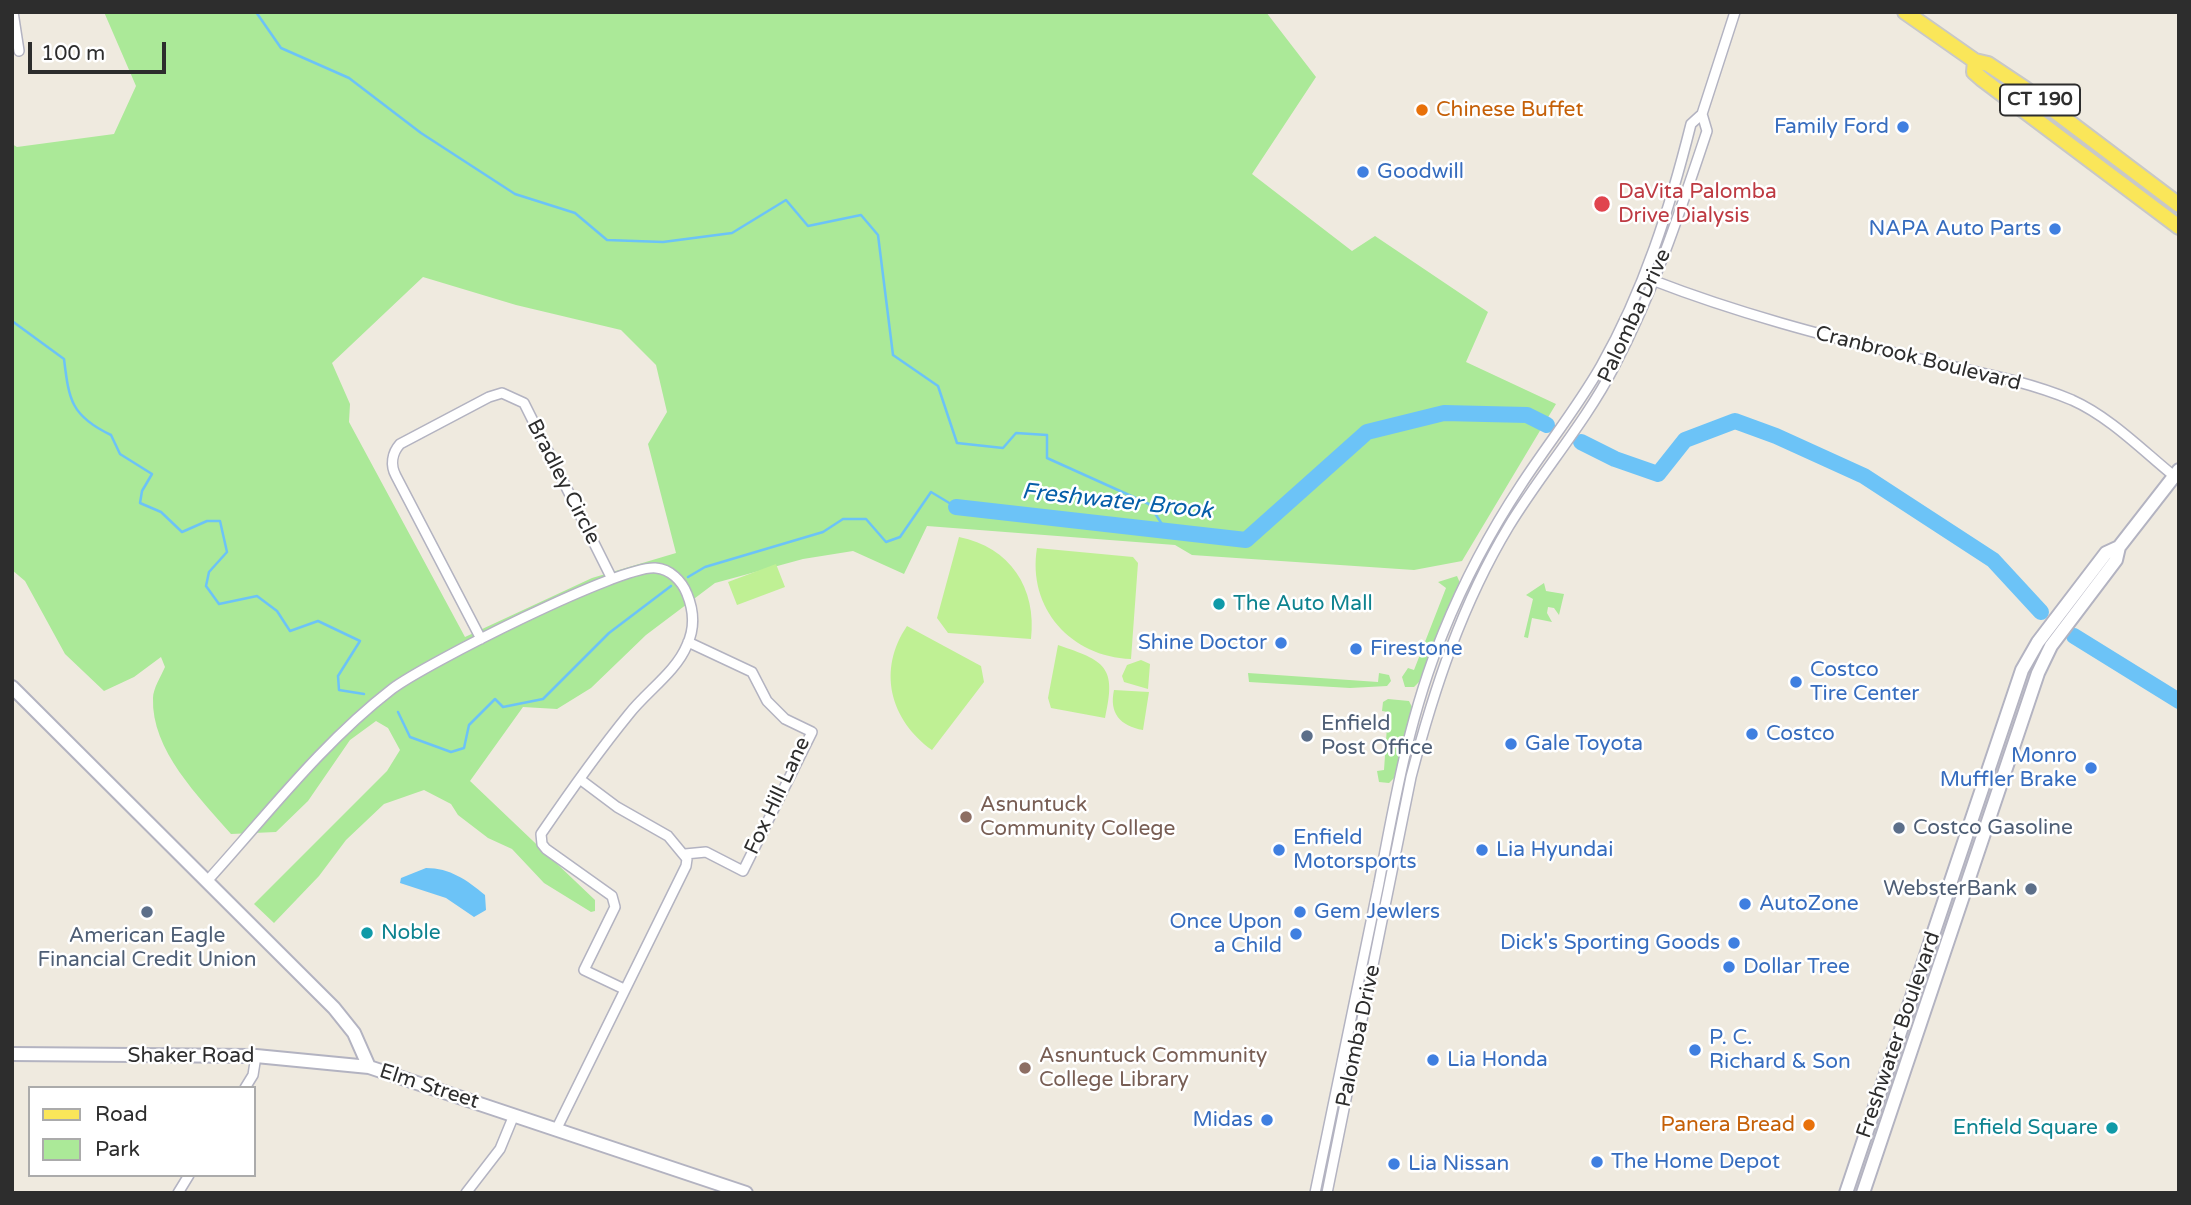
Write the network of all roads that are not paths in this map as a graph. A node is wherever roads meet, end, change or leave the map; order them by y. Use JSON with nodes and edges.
{"nodes":[{"id":1,"x":13,"y":12,"type":"edge"},
{"id":2,"x":1735,"y":12,"type":"edge"},
{"id":3,"x":1905,"y":12,"type":"edge"},
{"id":4,"x":19,"y":51,"type":"dead end"},
{"id":5,"x":1975,"y":61,"type":"junction"},
{"id":6,"x":1702,"y":114,"type":"junction"},
{"id":7,"x":2063,"y":139,"type":"junction"},
{"id":8,"x":2102,"y":146,"type":"junction"},
{"id":9,"x":2179,"y":205,"type":"edge"},
{"id":10,"x":2179,"y":227,"type":"edge"},
{"id":11,"x":1643,"y":277,"type":"junction"},
{"id":12,"x":1655,"y":281,"type":"junction"},
{"id":13,"x":1586,"y":391,"type":"junction"},
{"id":14,"x":1595,"y":397,"type":"junction"},
{"id":15,"x":2176,"y":473,"type":"edge"},
{"id":16,"x":2119,"y":547,"type":"junction"},
{"id":17,"x":1474,"y":566,"type":"junction"},
{"id":18,"x":1485,"y":571,"type":"junction"},
{"id":19,"x":612,"y":579,"type":"junction"},
{"id":20,"x":481,"y":639,"type":"junction"},
{"id":21,"x":688,"y":642,"type":"junction"},
{"id":22,"x":12,"y":687,"type":"edge"},
{"id":23,"x":1420,"y":695,"type":"junction"},
{"id":24,"x":1433,"y":697,"type":"junction"},
{"id":25,"x":581,"y":780,"type":"junction"},
{"id":26,"x":1977,"y":797,"type":"junction"},
{"id":27,"x":1992,"y":802,"type":"junction"},
{"id":28,"x":685,"y":854,"type":"junction"},
{"id":29,"x":208,"y":880,"type":"junction"},
{"id":30,"x":1391,"y":880,"type":"junction"},
{"id":31,"x":1378,"y":887,"type":"junction"},
{"id":32,"x":624,"y":989,"type":"junction"},
{"id":33,"x":12,"y":1054,"type":"edge"},
{"id":34,"x":1892,"y":1054,"type":"junction"},
{"id":35,"x":256,"y":1056,"type":"junction"},
{"id":36,"x":1907,"y":1061,"type":"junction"},
{"id":37,"x":369,"y":1067,"type":"junction"},
{"id":38,"x":246,"y":1086,"type":"edge"},
{"id":39,"x":514,"y":1115,"type":"junction"},
{"id":40,"x":556,"y":1130,"type":"junction"},
{"id":41,"x":188,"y":1177,"type":"edge"},
{"id":42,"x":713,"y":1188,"type":"edge"},
{"id":43,"x":178,"y":1193,"type":"edge"},
{"id":44,"x":467,"y":1193,"type":"edge"},
{"id":45,"x":746,"y":1193,"type":"edge"},
{"id":46,"x":1315,"y":1193,"type":"edge"},
{"id":47,"x":1327,"y":1193,"type":"edge"},
{"id":48,"x":1846,"y":1193,"type":"edge"},
{"id":49,"x":1863,"y":1193,"type":"edge"}],
"edges":[{"from":1,"to":4,"type":"street"},
{"from":2,"to":6,"type":"street","name":"Palomba Drive"},
{"from":3,"to":5,"type":"main road","number":"CT 190"},
{"from":5,"to":7,"type":"main road","number":"CT 190"},
{"from":5,"to":8,"type":"main road","number":"CT 190"},
{"from":6,"to":11,"type":"street","name":"Palomba Drive"},
{"from":6,"to":12,"type":"street","name":"Palomba Drive"},
{"from":7,"to":8,"type":"main road"},
{"from":7,"to":10,"type":"main road","number":"CT 190"},
{"from":8,"to":9,"type":"main road","number":"CT 190"},
{"from":11,"to":12,"type":"street","name":"Cranbrook Boulevard"},
{"from":11,"to":13,"type":"street","name":"Palomba Drive"},
{"from":12,"to":14,"type":"street","name":"Palomba Drive"},
{"from":12,"to":15,"type":"street","name":"Cranbrook Boulevard"},
{"from":13,"to":14,"type":"street","name":"Palomba Drive"},
{"from":13,"to":17,"type":"street","name":"Palomba Drive"},
{"from":14,"to":18,"type":"street","name":"Palomba Drive"},
{"from":15,"to":16,"type":"street","name":"Freshwater Boulevard"},
{"from":16,"to":26,"type":"street","name":"Freshwater Boulevard"},
{"from":16,"to":27,"type":"street","name":"Freshwater Boulevard"},
{"from":17,"to":18,"type":"street"},
{"from":17,"to":23,"type":"street","name":"Palomba Drive"},
{"from":18,"to":24,"type":"street","name":"Palomba Drive"},
{"from":19,"to":20,"type":"street"},
{"from":19,"to":20,"type":"street","name":"Bradley Circle"},
{"from":19,"to":21,"type":"street"},
{"from":20,"to":29,"type":"street"},
{"from":21,"to":25,"type":"street"},
{"from":21,"to":28,"type":"street","name":"Fox Hill Lane"},
{"from":22,"to":29,"type":"street","name":"Elm Street"},
{"from":23,"to":24,"type":"street"},
{"from":23,"to":31,"type":"street","name":"Palomba Drive"},
{"from":24,"to":30,"type":"street","name":"Palomba Drive"},
{"from":25,"to":28,"type":"street"},
{"from":25,"to":32,"type":"street"},
{"from":26,"to":27,"type":"street"},
{"from":26,"to":34,"type":"street","name":"Freshwater Boulevard"},
{"from":27,"to":36,"type":"street","name":"Freshwater Boulevard"},
{"from":28,"to":32,"type":"street"},
{"from":29,"to":37,"type":"street","name":"Elm Street"},
{"from":30,"to":31,"type":"street"},
{"from":30,"to":47,"type":"street","name":"Palomba Drive"},
{"from":31,"to":46,"type":"street","name":"Palomba Drive"},
{"from":32,"to":40,"type":"street"},
{"from":33,"to":35,"type":"street","name":"Shaker Road"},
{"from":34,"to":36,"type":"street"},
{"from":34,"to":48,"type":"street","name":"Freshwater Boulevard"},
{"from":35,"to":37,"type":"street","name":"Shaker Road"},
{"from":35,"to":38,"type":"street"},
{"from":36,"to":49,"type":"street","name":"Freshwater Boulevard"},
{"from":37,"to":39,"type":"street","name":"Elm Street"},
{"from":39,"to":40,"type":"street","name":"Elm Street"},
{"from":39,"to":44,"type":"street"},
{"from":40,"to":42,"type":"street","name":"Elm Street"},
{"from":41,"to":43,"type":"street"},
{"from":42,"to":45,"type":"street","name":"Elm Street"}]}
